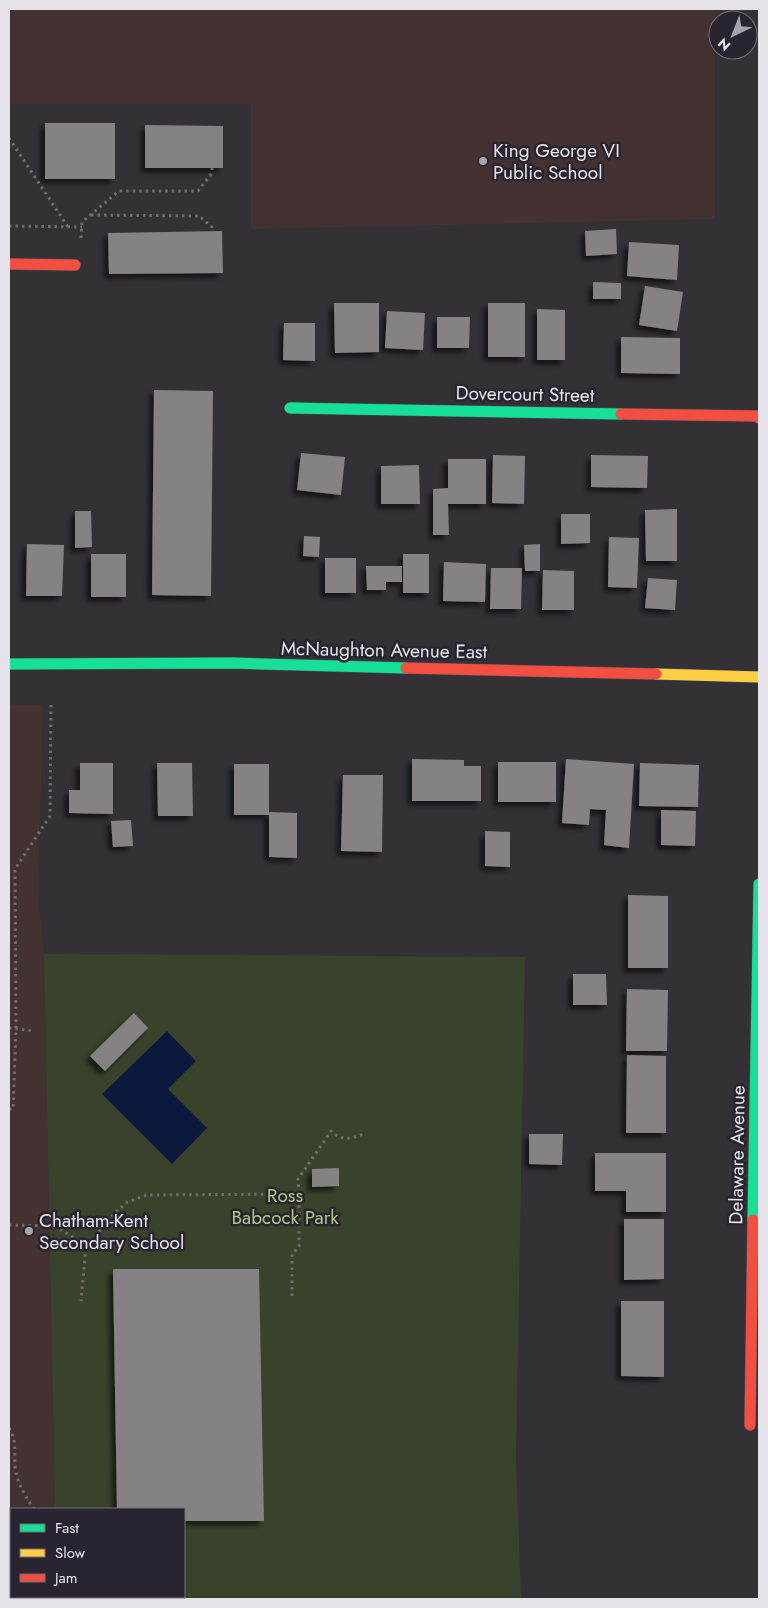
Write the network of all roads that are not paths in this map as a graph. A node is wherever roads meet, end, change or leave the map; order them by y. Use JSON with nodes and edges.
{"nodes":[{"id":1,"x":9,"y":264,"type":"edge"},
{"id":2,"x":75,"y":265,"type":"road end"},
{"id":3,"x":290,"y":408,"type":"dead end"},
{"id":4,"x":759,"y":417,"type":"edge"},
{"id":5,"x":9,"y":664,"type":"edge"},
{"id":6,"x":759,"y":677,"type":"edge"},
{"id":7,"x":759,"y":884,"type":"edge"},
{"id":8,"x":750,"y":1425,"type":"dead end"}],
"edges":[{"from":1,"to":2,"type":"street"},
{"from":3,"to":4,"type":"street","name":"Dovercourt Street"},
{"from":5,"to":6,"type":"street","name":"McNaughton Avenue East"},
{"from":7,"to":8,"type":"street","name":"Delaware Avenue"}]}
